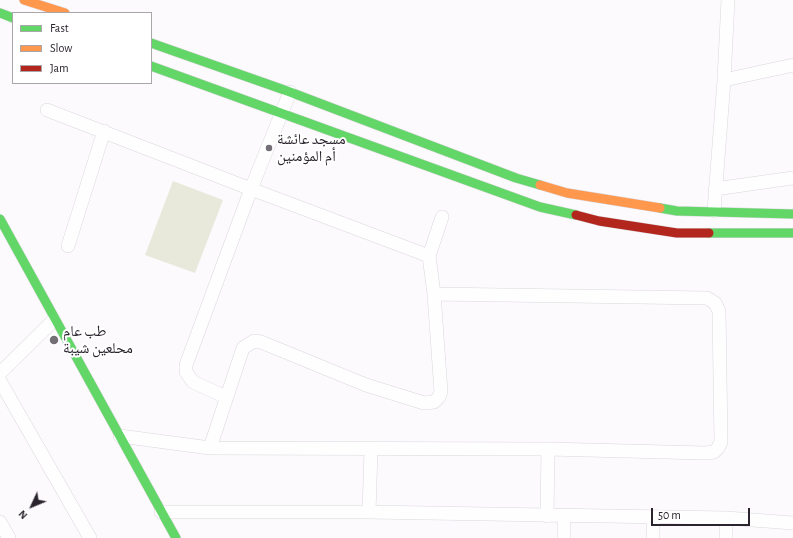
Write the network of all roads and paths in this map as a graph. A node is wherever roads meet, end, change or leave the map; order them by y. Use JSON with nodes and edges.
{"nodes":[{"id":1,"x":24,"y":0,"type":"edge"},
{"id":2,"x":728,"y":0,"type":"edge"},
{"id":3,"x":52,"y":4,"type":"edge"},
{"id":4,"x":64,"y":12,"type":"edge"},
{"id":5,"x":0,"y":13,"type":"edge"},
{"id":6,"x":12,"y":18,"type":"edge"},
{"id":7,"x":152,"y":44,"type":"edge"},
{"id":8,"x":166,"y":60,"type":"junction"},
{"id":9,"x":793,"y":65,"type":"edge"},
{"id":10,"x":152,"y":66,"type":"edge"},
{"id":11,"x":724,"y":80,"type":"junction"},
{"id":12,"x":290,"y":92,"type":"junction"},
{"id":13,"x":47,"y":110,"type":"dead end"},
{"id":14,"x":281,"y":114,"type":"junction"},
{"id":15,"x":104,"y":131,"type":"junction"},
{"id":16,"x":793,"y":178,"type":"edge"},
{"id":17,"x":251,"y":189,"type":"junction"},
{"id":18,"x":715,"y":189,"type":"junction"},
{"id":19,"x":714,"y":211,"type":"junction"},
{"id":20,"x":793,"y":214,"type":"edge"},
{"id":21,"x":442,"y":217,"type":"dead end"},
{"id":22,"x":0,"y":220,"type":"edge"},
{"id":23,"x":793,"y":233,"type":"edge"},
{"id":24,"x":68,"y":246,"type":"dead end"},
{"id":25,"x":429,"y":256,"type":"junction"},
{"id":26,"x":434,"y":294,"type":"junction"},
{"id":27,"x":54,"y":320,"type":"junction"},
{"id":28,"x":0,"y":373,"type":"edge"},
{"id":29,"x":0,"y":381,"type":"edge"},
{"id":30,"x":226,"y":397,"type":"junction"},
{"id":31,"x":120,"y":436,"type":"junction"},
{"id":32,"x":210,"y":448,"type":"junction"},
{"id":33,"x":548,"y":449,"type":"junction"},
{"id":34,"x":371,"y":450,"type":"junction"},
{"id":35,"x":161,"y":512,"type":"junction"},
{"id":36,"x":369,"y":512,"type":"junction"},
{"id":37,"x":547,"y":516,"type":"junction"},
{"id":38,"x":564,"y":516,"type":"junction"},
{"id":39,"x":653,"y":517,"type":"junction"},
{"id":40,"x":726,"y":518,"type":"junction"},
{"id":41,"x":0,"y":522,"type":"edge"},
{"id":42,"x":793,"y":524,"type":"edge"},
{"id":43,"x":9,"y":538,"type":"edge"},
{"id":44,"x":90,"y":538,"type":"edge"},
{"id":45,"x":176,"y":538,"type":"edge"},
{"id":46,"x":564,"y":538,"type":"edge"},
{"id":47,"x":653,"y":538,"type":"edge"},
{"id":48,"x":726,"y":538,"type":"edge"}],
"edges":[{"from":1,"to":3,"type":"main road"},
{"from":2,"to":11,"type":"street"},
{"from":3,"to":4,"type":"main road"},
{"from":5,"to":6,"type":"main road"},
{"from":7,"to":8,"type":"main road"},
{"from":8,"to":10,"type":"main road"},
{"from":8,"to":12,"type":"main road"},
{"from":8,"to":14,"type":"main road"},
{"from":9,"to":11,"type":"street"},
{"from":11,"to":18,"type":"street"},
{"from":12,"to":14,"type":"street"},
{"from":12,"to":19,"type":"main road"},
{"from":13,"to":15,"type":"street"},
{"from":14,"to":17,"type":"street"},
{"from":14,"to":23,"type":"main road"},
{"from":15,"to":17,"type":"street"},
{"from":15,"to":24,"type":"street"},
{"from":16,"to":18,"type":"street"},
{"from":17,"to":25,"type":"street"},
{"from":17,"to":30,"type":"street"},
{"from":18,"to":19,"type":"street"},
{"from":19,"to":20,"type":"main road"},
{"from":21,"to":25,"type":"street"},
{"from":22,"to":27,"type":"main road"},
{"from":25,"to":26,"type":"street"},
{"from":26,"to":30,"type":"street"},
{"from":26,"to":33,"type":"street"},
{"from":27,"to":28,"type":"street"},
{"from":27,"to":31,"type":"main road"},
{"from":29,"to":44,"type":"street"},
{"from":30,"to":32,"type":"street"},
{"from":31,"to":32,"type":"street"},
{"from":31,"to":35,"type":"main road"},
{"from":32,"to":34,"type":"street"},
{"from":33,"to":34,"type":"street"},
{"from":33,"to":37,"type":"street"},
{"from":34,"to":36,"type":"street"},
{"from":35,"to":36,"type":"street"},
{"from":35,"to":45,"type":"main road"},
{"from":36,"to":37,"type":"street"},
{"from":37,"to":38,"type":"street"},
{"from":38,"to":39,"type":"street"},
{"from":38,"to":46,"type":"street"},
{"from":39,"to":40,"type":"street"},
{"from":39,"to":47,"type":"street"},
{"from":40,"to":42,"type":"street"},
{"from":40,"to":48,"type":"street"},
{"from":41,"to":43,"type":"street"}]}
